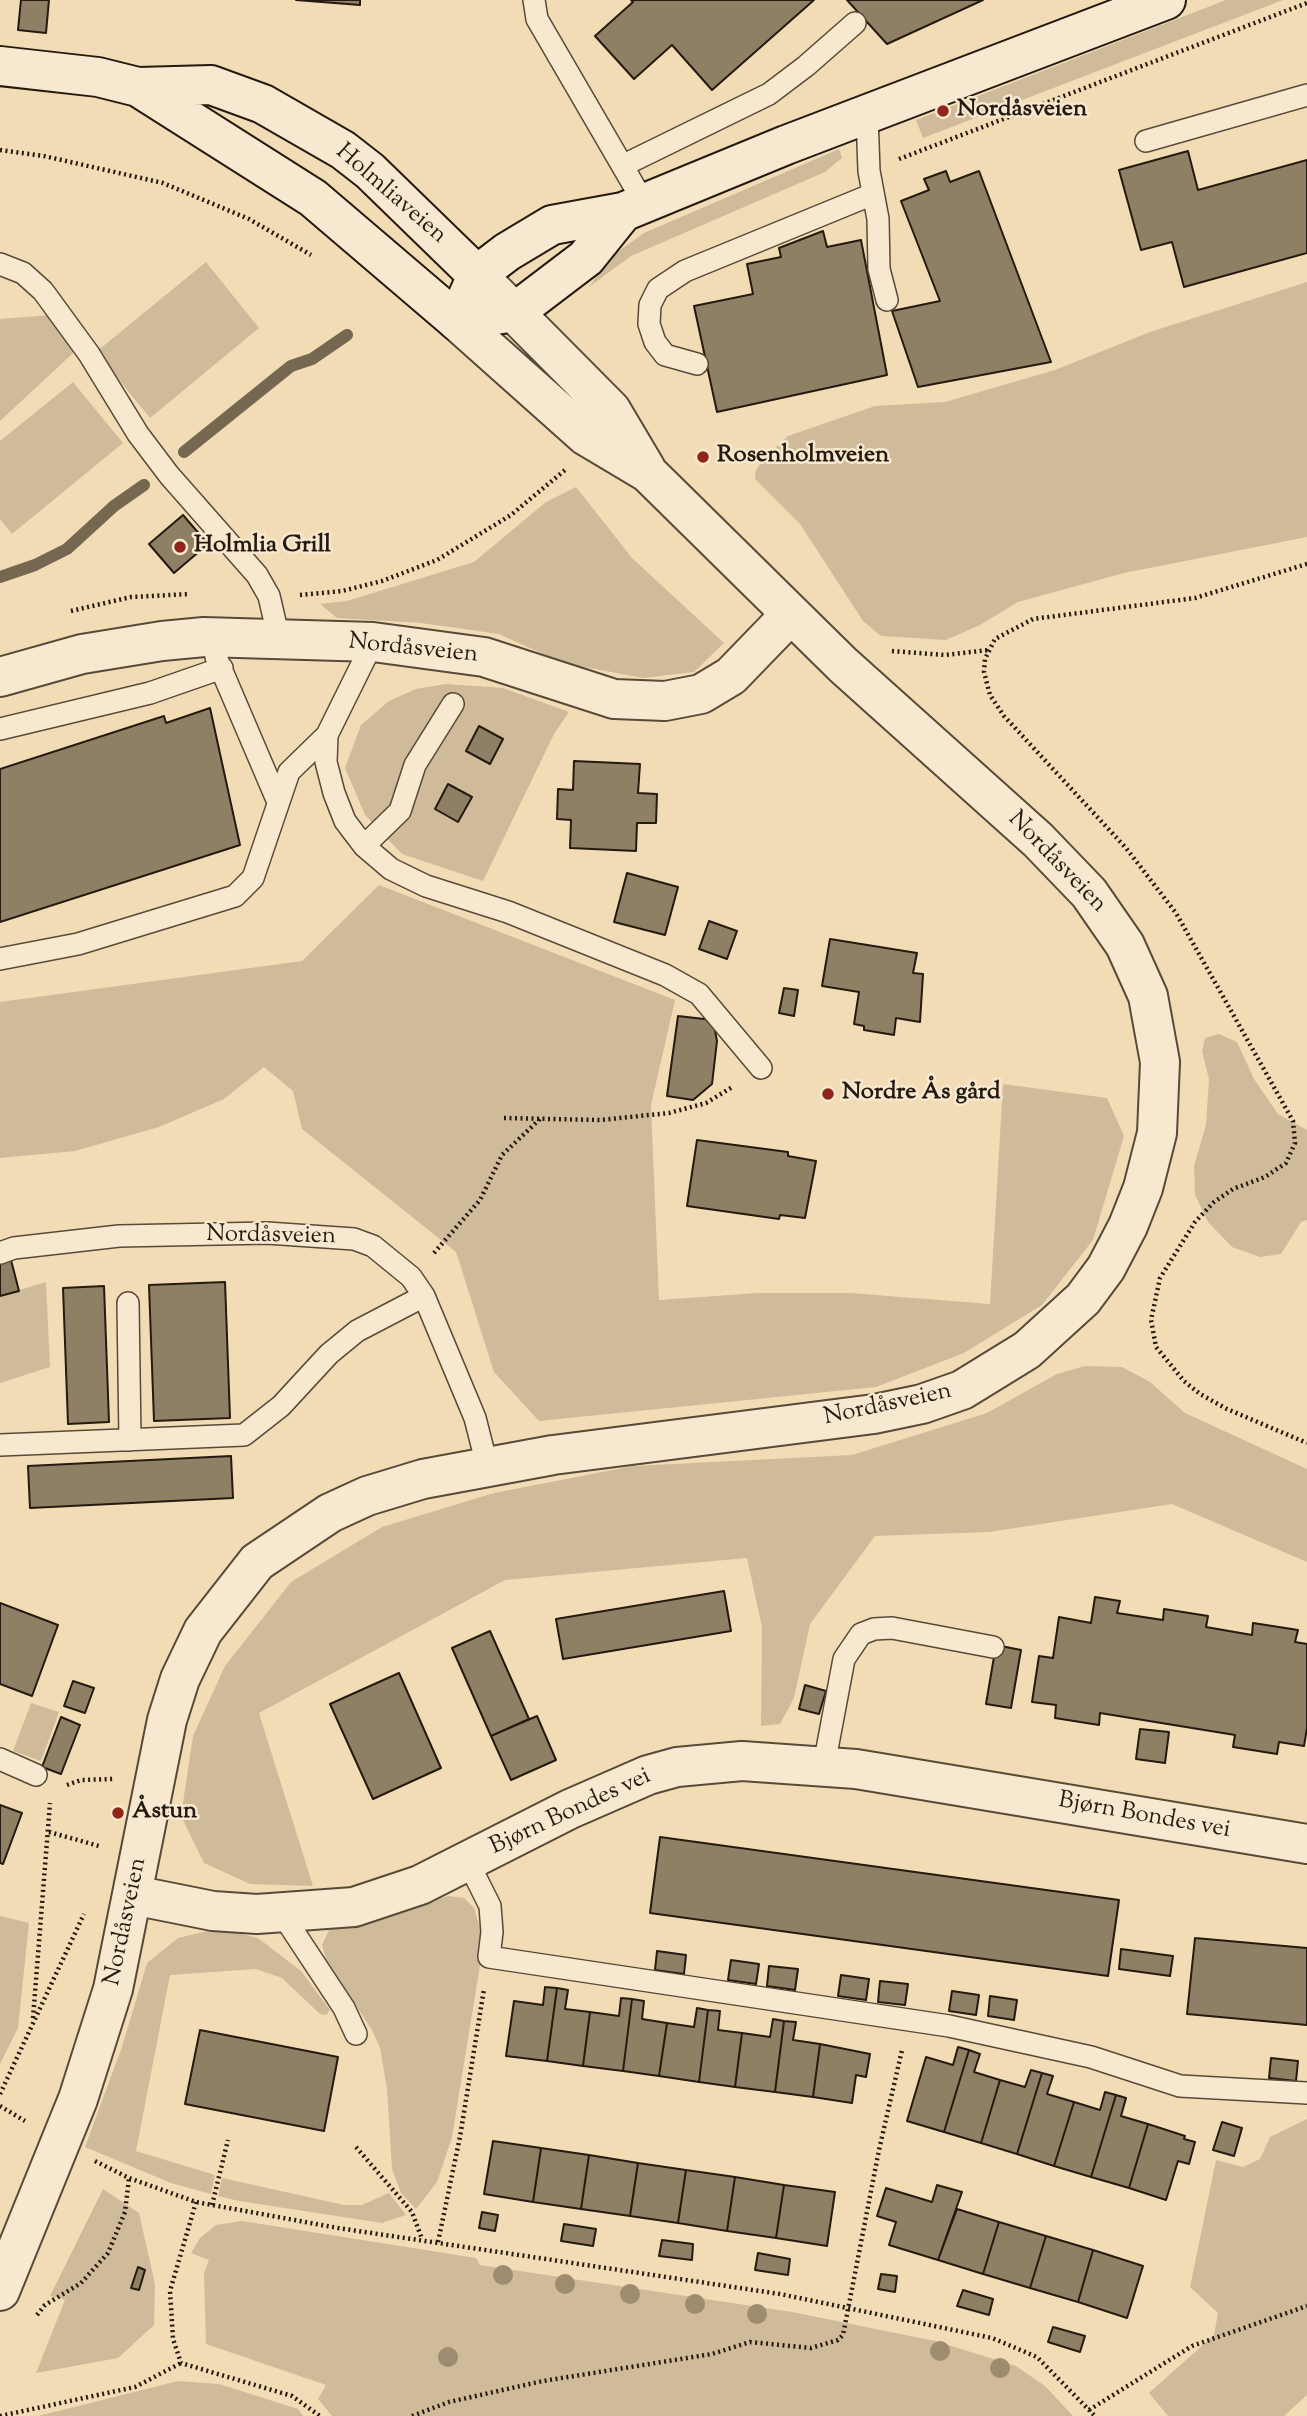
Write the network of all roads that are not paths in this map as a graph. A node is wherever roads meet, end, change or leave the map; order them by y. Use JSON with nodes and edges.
{"nodes":[{"id":1,"x":534,"y":0,"type":"edge"},
{"id":2,"x":1166,"y":0,"type":"edge"},
{"id":3,"x":855,"y":23,"type":"dead end"},
{"id":4,"x":0,"y":66,"type":"edge"},
{"id":5,"x":138,"y":87,"type":"junction"},
{"id":6,"x":1307,"y":95,"type":"edge"},
{"id":7,"x":867,"y":115,"type":"junction"},
{"id":8,"x":1146,"y":141,"type":"dead end"},
{"id":9,"x":624,"y":165,"type":"junction"},
{"id":10,"x":873,"y":194,"type":"junction"},
{"id":11,"x":634,"y":207,"type":"junction"},
{"id":12,"x":0,"y":264,"type":"edge"},
{"id":13,"x":477,"y":275,"type":"junction"},
{"id":14,"x":887,"y":300,"type":"dead end"},
{"id":15,"x":515,"y":312,"type":"junction"},
{"id":16,"x":457,"y":321,"type":"junction"},
{"id":17,"x":697,"y":364,"type":"dead end"},
{"id":18,"x":648,"y":473,"type":"junction"},
{"id":19,"x":791,"y":614,"type":"junction"},
{"id":20,"x":279,"y":639,"type":"junction"},
{"id":21,"x":373,"y":642,"type":"junction"},
{"id":22,"x":213,"y":653,"type":"junction"},
{"id":23,"x":0,"y":677,"type":"edge"},
{"id":24,"x":453,"y":704,"type":"dead end"},
{"id":25,"x":0,"y":729,"type":"edge"},
{"id":26,"x":327,"y":735,"type":"junction"},
{"id":27,"x":278,"y":802,"type":"junction"},
{"id":28,"x":363,"y":846,"type":"junction"},
{"id":29,"x":0,"y":959,"type":"edge"},
{"id":30,"x":761,"y":1068,"type":"road end"},
{"id":31,"x":0,"y":1253,"type":"edge"},
{"id":32,"x":424,"y":1296,"type":"junction"},
{"id":33,"x":128,"y":1303,"type":"dead end"},
{"id":34,"x":130,"y":1440,"type":"junction"},
{"id":35,"x":0,"y":1446,"type":"edge"},
{"id":36,"x":487,"y":1465,"type":"junction"},
{"id":37,"x":993,"y":1647,"type":"dead end"},
{"id":38,"x":0,"y":1759,"type":"edge"},
{"id":39,"x":824,"y":1765,"type":"junction"},
{"id":40,"x":42,"y":1783,"type":"road end"},
{"id":41,"x":1307,"y":1844,"type":"edge"},
{"id":42,"x":468,"y":1862,"type":"junction"},
{"id":43,"x":134,"y":1895,"type":"junction"},
{"id":44,"x":282,"y":1914,"type":"junction"},
{"id":45,"x":356,"y":2034,"type":"dead end"},
{"id":46,"x":1307,"y":2093,"type":"edge"},
{"id":47,"x":0,"y":2291,"type":"edge"}],
"edges":[{"from":1,"to":9,"type":"lane"},
{"from":2,"to":7,"type":"street"},
{"from":3,"to":9,"type":"lane"},
{"from":4,"to":5,"type":"street","name":"Holmliaveien"},
{"from":5,"to":13,"type":"street","name":"Holmliaveien"},
{"from":5,"to":16,"type":"street","name":"Holmliaveien"},
{"from":6,"to":8,"type":"lane"},
{"from":7,"to":10,"type":"lane"},
{"from":7,"to":11,"type":"street"},
{"from":9,"to":11,"type":"lane"},
{"from":10,"to":14,"type":"lane"},
{"from":10,"to":17,"type":"lane"},
{"from":11,"to":13,"type":"street"},
{"from":11,"to":15,"type":"street"},
{"from":12,"to":20,"type":"lane"},
{"from":13,"to":15,"type":"street","name":"Nordåsveien"},
{"from":13,"to":16,"type":"street"},
{"from":15,"to":16,"type":"street"},
{"from":15,"to":18,"type":"street","name":"Nordåsveien"},
{"from":16,"to":18,"type":"street","name":"Nordåsveien"},
{"from":18,"to":19,"type":"street","name":"Nordåsveien"},
{"from":19,"to":21,"type":"street","name":"Nordåsveien"},
{"from":19,"to":36,"type":"street","name":"Nordåsveien"},
{"from":20,"to":21,"type":"street","name":"Nordåsveien"},
{"from":20,"to":22,"type":"street","name":"Nordåsveien"},
{"from":21,"to":26,"type":"lane"},
{"from":22,"to":23,"type":"street","name":"Nordåsveien"},
{"from":22,"to":25,"type":"lane","name":"Nordåsveien"},
{"from":22,"to":27,"type":"lane"},
{"from":24,"to":28,"type":"lane","name":"Nordåsveien"},
{"from":26,"to":27,"type":"lane"},
{"from":26,"to":28,"type":"lane"},
{"from":27,"to":29,"type":"lane"},
{"from":28,"to":30,"type":"lane"},
{"from":31,"to":32,"type":"lane","name":"Nordåsveien"},
{"from":32,"to":34,"type":"lane"},
{"from":32,"to":36,"type":"lane","name":"Nordåsveien"},
{"from":33,"to":34,"type":"lane"},
{"from":34,"to":35,"type":"lane"},
{"from":36,"to":43,"type":"street","name":"Nordåsveien"},
{"from":37,"to":39,"type":"lane"},
{"from":38,"to":40,"type":"lane"},
{"from":39,"to":41,"type":"street","name":"Bjørn Bondes vei"},
{"from":39,"to":42,"type":"street","name":"Bjørn Bondes vei"},
{"from":42,"to":44,"type":"street","name":"Bjørn Bondes vei"},
{"from":42,"to":46,"type":"lane"},
{"from":43,"to":44,"type":"street","name":"Bjørn Bondes vei"},
{"from":43,"to":47,"type":"street","name":"Nordåsveien"},
{"from":44,"to":45,"type":"lane"}]}
